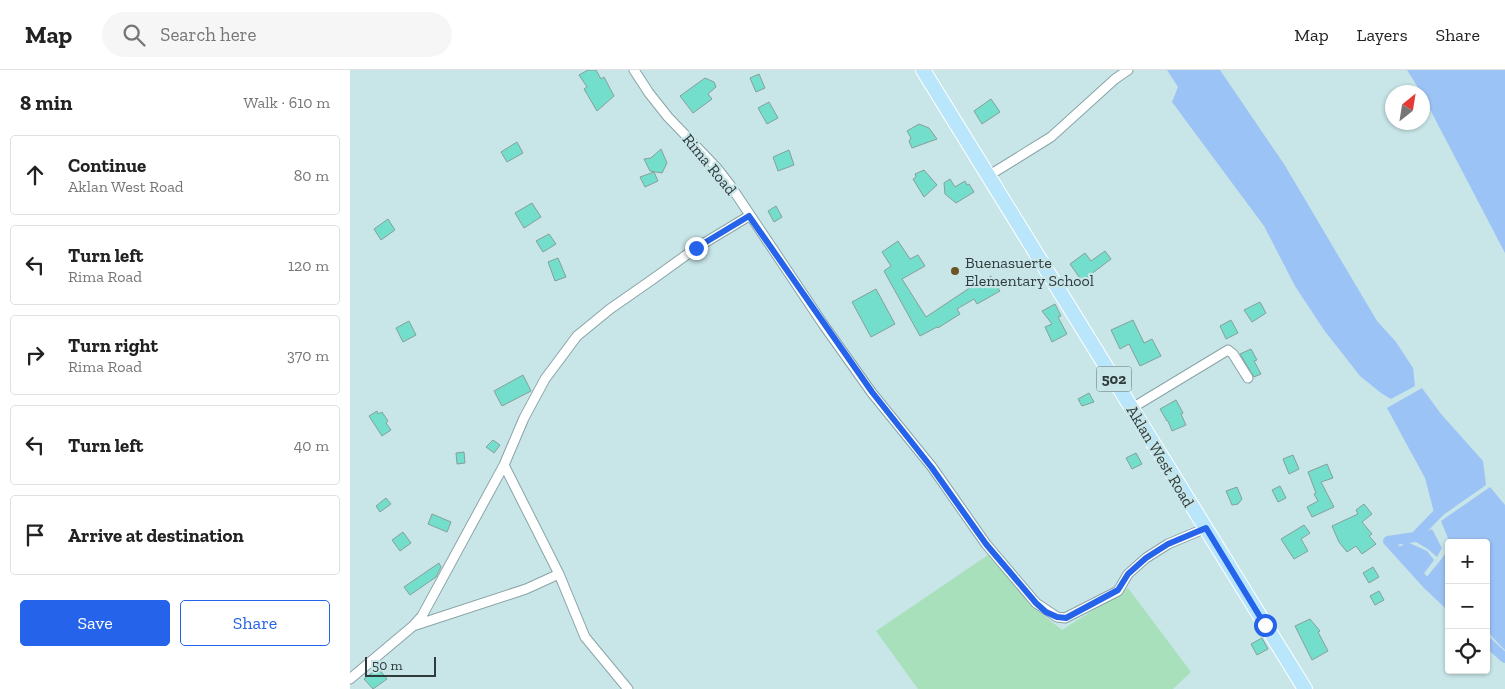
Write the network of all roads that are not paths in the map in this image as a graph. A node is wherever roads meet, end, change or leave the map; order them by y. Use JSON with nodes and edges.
{"nodes":[{"id":1,"x":634,"y":70,"type":"edge"},
{"id":2,"x":923,"y":70,"type":"edge"},
{"id":3,"x":1128,"y":70,"type":"edge"},
{"id":4,"x":988,"y":176,"type":"junction"},
{"id":5,"x":749,"y":216,"type":"junction"},
{"id":6,"x":1248,"y":378,"type":"dead end"},
{"id":7,"x":1132,"y":408,"type":"junction"},
{"id":8,"x":504,"y":465,"type":"junction"},
{"id":9,"x":1206,"y":528,"type":"junction"},
{"id":10,"x":559,"y":574,"type":"junction"},
{"id":11,"x":413,"y":626,"type":"junction"},
{"id":12,"x":350,"y":679,"type":"edge"},
{"id":13,"x":628,"y":689,"type":"edge"},
{"id":14,"x":1305,"y":689,"type":"edge"}],
"edges":[{"from":1,"to":5,"type":"street","name":"Rima Road"},
{"from":2,"to":4,"type":"main road","name":"Aklan West Road","number":"502"},
{"from":3,"to":4,"type":"street"},
{"from":4,"to":7,"type":"main road","name":"Aklan West Road","number":"502"},
{"from":5,"to":8,"type":"street"},
{"from":5,"to":9,"type":"street","name":"Rima Road"},
{"from":6,"to":7,"type":"street"},
{"from":7,"to":9,"type":"main road","name":"Aklan West Road","number":"502"},
{"from":8,"to":10,"type":"street"},
{"from":8,"to":11,"type":"street"},
{"from":9,"to":14,"type":"main road","name":"Aklan West Road","number":"502"},
{"from":10,"to":11,"type":"street"},
{"from":10,"to":13,"type":"street"},
{"from":11,"to":12,"type":"street"}]}
